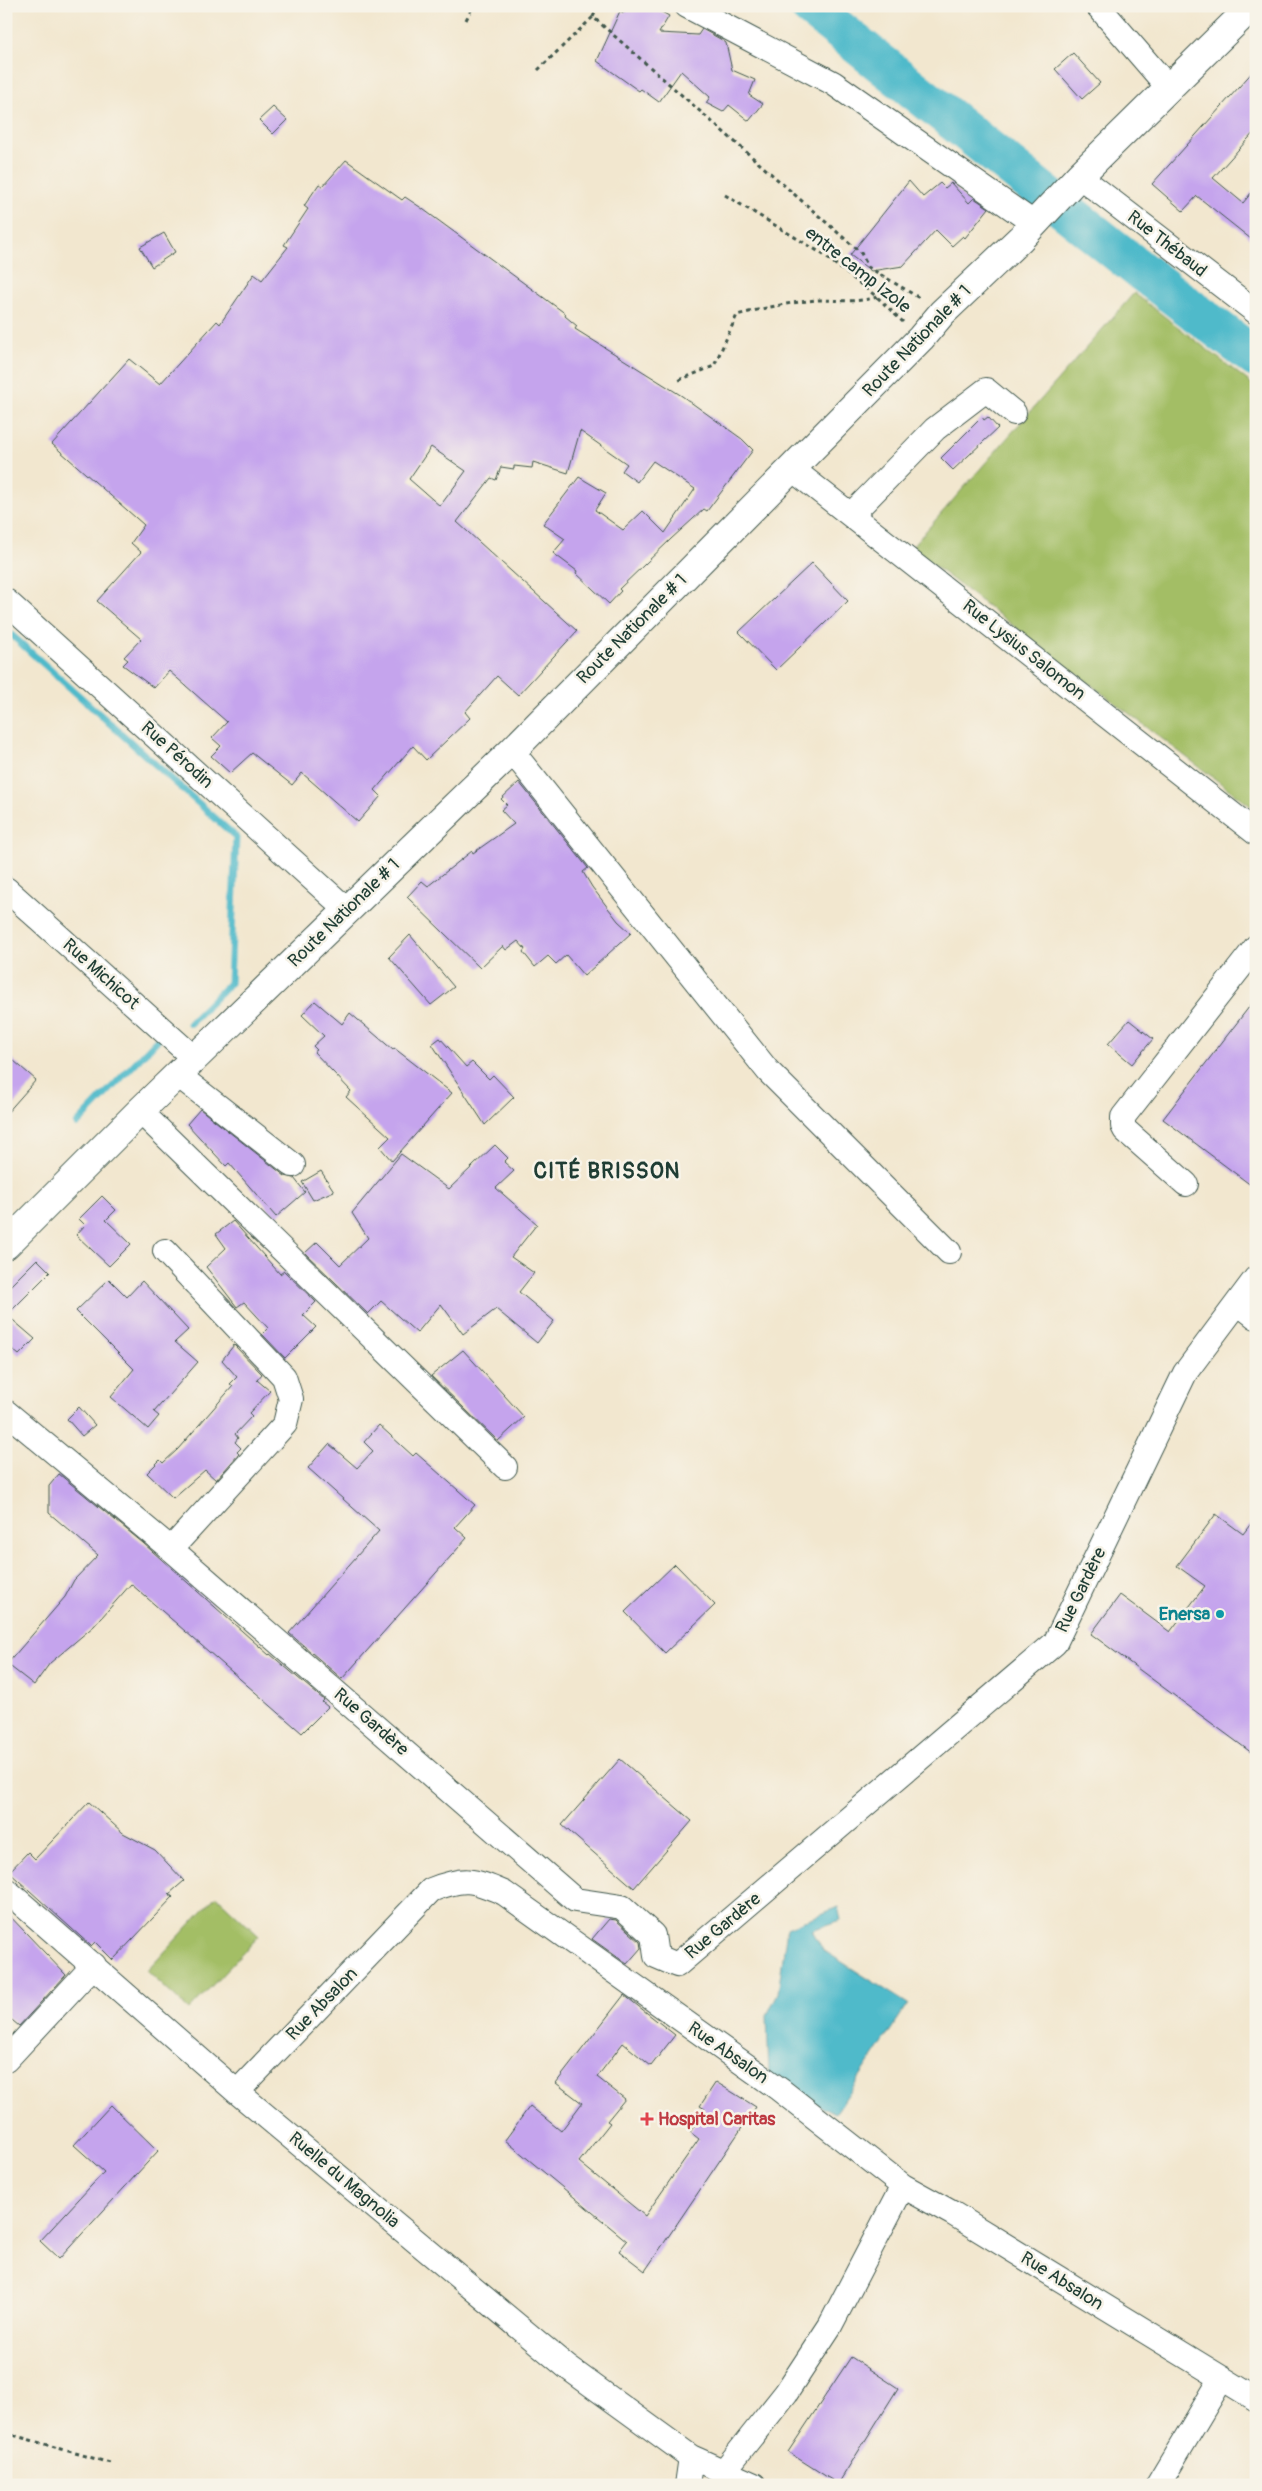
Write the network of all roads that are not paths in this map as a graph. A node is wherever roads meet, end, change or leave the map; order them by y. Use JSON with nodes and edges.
{"nodes":[{"id":1,"x":687,"y":6,"type":"edge"},
{"id":2,"x":1098,"y":6,"type":"edge"},
{"id":3,"x":1252,"y":6,"type":"edge"},
{"id":4,"x":1168,"y":87,"type":"junction"},
{"id":5,"x":1079,"y":176,"type":"junction"},
{"id":6,"x":1043,"y":215,"type":"junction"},
{"id":7,"x":1256,"y":312,"type":"edge"},
{"id":8,"x":1014,"y":413,"type":"dead end"},
{"id":9,"x":792,"y":468,"type":"junction"},
{"id":10,"x":852,"y":514,"type":"junction"},
{"id":11,"x":6,"y":601,"type":"edge"},
{"id":12,"x":512,"y":751,"type":"junction"},
{"id":13,"x":1256,"y":833,"type":"edge"},
{"id":14,"x":6,"y":889,"type":"edge"},
{"id":15,"x":347,"y":910,"type":"junction"},
{"id":16,"x":1256,"y":947,"type":"edge"},
{"id":17,"x":186,"y":1067,"type":"junction"},
{"id":18,"x":140,"y":1111,"type":"junction"},
{"id":19,"x":293,"y":1164,"type":"dead end"},
{"id":20,"x":1186,"y":1184,"type":"dead end"},
{"id":21,"x":6,"y":1245,"type":"edge"},
{"id":22,"x":165,"y":1251,"type":"dead end"},
{"id":23,"x":949,"y":1252,"type":"dead end"},
{"id":24,"x":1256,"y":1278,"type":"edge"},
{"id":25,"x":1247,"y":1310,"type":"edge"},
{"id":26,"x":6,"y":1412,"type":"edge"},
{"id":27,"x":505,"y":1467,"type":"dead end"},
{"id":28,"x":171,"y":1548,"type":"junction"},
{"id":29,"x":6,"y":1890,"type":"edge"},
{"id":30,"x":94,"y":1965,"type":"junction"},
{"id":31,"x":6,"y":2060,"type":"edge"},
{"id":32,"x":237,"y":2092,"type":"junction"},
{"id":33,"x":903,"y":2186,"type":"junction"},
{"id":34,"x":1222,"y":2378,"type":"junction"},
{"id":35,"x":1256,"y":2399,"type":"edge"},
{"id":36,"x":692,"y":2457,"type":"junction"},
{"id":37,"x":724,"y":2471,"type":"junction"},
{"id":38,"x":687,"y":2485,"type":"edge"},
{"id":39,"x":754,"y":2485,"type":"edge"},
{"id":40,"x":1158,"y":2485,"type":"edge"}],
"edges":[{"from":1,"to":6,"type":"street"},
{"from":2,"to":4,"type":"street"},
{"from":3,"to":4,"type":"main road","name":"Route Nationale # 1"},
{"from":4,"to":5,"type":"main road","name":"Route Nationale # 1"},
{"from":5,"to":6,"type":"main road","name":"Route Nationale # 1"},
{"from":5,"to":7,"type":"street","name":"Rue Thébaud"},
{"from":6,"to":9,"type":"main road","name":"Route Nationale # 1"},
{"from":8,"to":10,"type":"street"},
{"from":9,"to":10,"type":"street","name":"Rue Lysius Salomon"},
{"from":9,"to":12,"type":"main road","name":"Route Nationale # 1"},
{"from":10,"to":13,"type":"street","name":"Rue Lysius Salomon"},
{"from":11,"to":15,"type":"street","name":"Rue Pérodin"},
{"from":12,"to":15,"type":"main road","name":"Route Nationale # 1"},
{"from":12,"to":23,"type":"street"},
{"from":14,"to":17,"type":"street","name":"Rue Michicot"},
{"from":15,"to":17,"type":"main road","name":"Route Nationale # 1"},
{"from":16,"to":20,"type":"street"},
{"from":17,"to":18,"type":"main road","name":"Route Nationale # 1"},
{"from":17,"to":19,"type":"street","name":"Rue Michicot"},
{"from":18,"to":21,"type":"main road","name":"Route Nationale # 1"},
{"from":18,"to":27,"type":"street"},
{"from":22,"to":28,"type":"street"},
{"from":24,"to":25,"type":"street","name":"Rue Gardère"},
{"from":25,"to":28,"type":"street","name":"Rue Gardère"},
{"from":26,"to":28,"type":"street","name":"Rue Gardère"},
{"from":29,"to":30,"type":"street","name":"Ruelle du Magnolia"},
{"from":30,"to":31,"type":"street"},
{"from":30,"to":32,"type":"street","name":"Ruelle du Magnolia"},
{"from":32,"to":33,"type":"street","name":"Rue Absalon"},
{"from":32,"to":36,"type":"street","name":"Ruelle du Magnolia"},
{"from":33,"to":34,"type":"street","name":"Rue Absalon"},
{"from":33,"to":37,"type":"street"},
{"from":34,"to":35,"type":"street","name":"Rue Absalon"},
{"from":34,"to":40,"type":"street"},
{"from":36,"to":37,"type":"street","name":"Ruelle du Magnolia"},
{"from":36,"to":38,"type":"street"},
{"from":37,"to":39,"type":"street","name":"Ruelle du Magnolia"}]}
